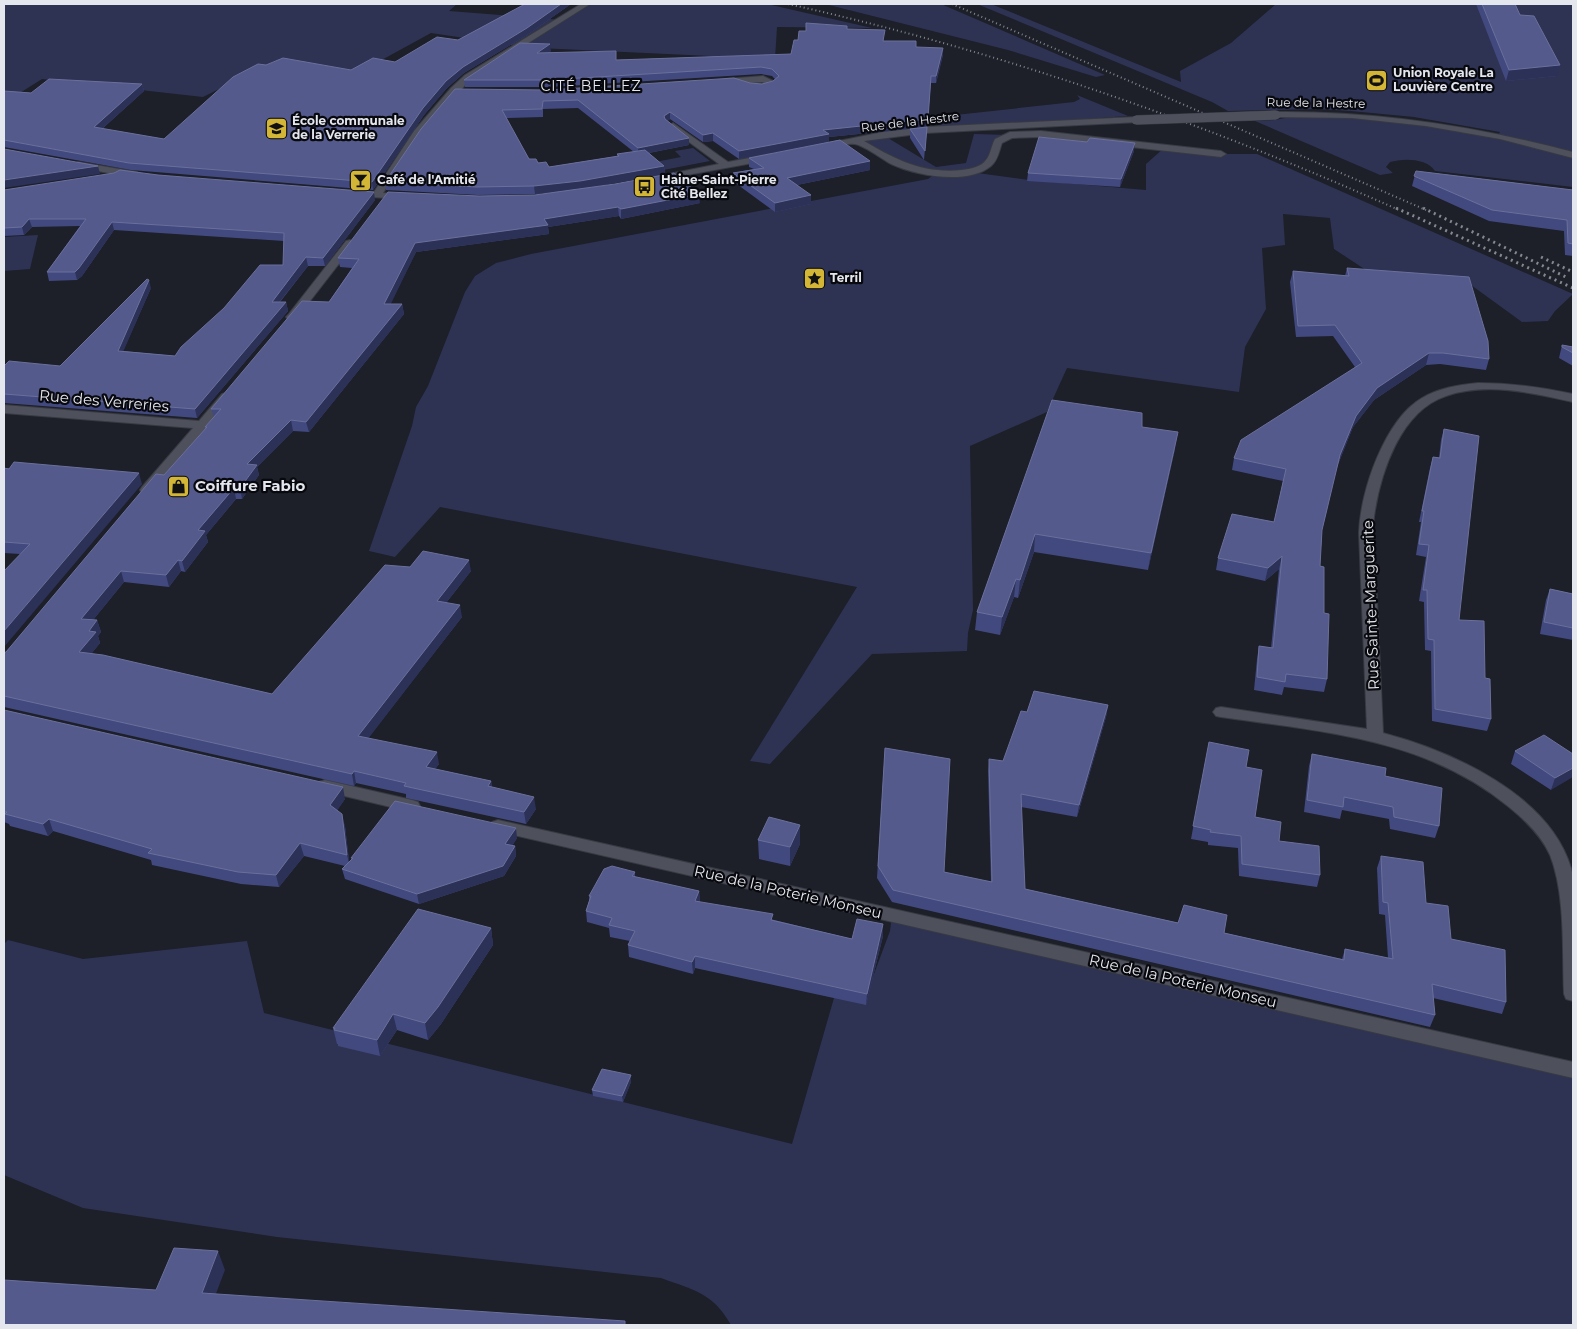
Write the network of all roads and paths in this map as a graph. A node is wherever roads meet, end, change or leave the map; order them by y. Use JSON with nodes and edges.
{"nodes":[{"id":1,"x":586,"y":4,"type":"edge"},
{"id":2,"x":737,"y":82,"type":"edge"},
{"id":3,"x":717,"y":83,"type":"edge"},
{"id":4,"x":451,"y":91,"type":"junction"},
{"id":5,"x":469,"y":91,"type":"edge"},
{"id":6,"x":670,"y":124,"type":"edge"},
{"id":7,"x":857,"y":141,"type":"junction"},
{"id":8,"x":811,"y":150,"type":"edge"},
{"id":9,"x":1221,"y":154,"type":"dead end"},
{"id":10,"x":784,"y":155,"type":"edge"},
{"id":11,"x":1573,"y":155,"type":"edge"},
{"id":12,"x":71,"y":164,"type":"edge"},
{"id":13,"x":727,"y":166,"type":"junction"},
{"id":14,"x":131,"y":175,"type":"junction"},
{"id":15,"x":150,"y":177,"type":"edge"},
{"id":16,"x":99,"y":178,"type":"edge"},
{"id":17,"x":648,"y":181,"type":"edge"},
{"id":18,"x":339,"y":192,"type":"edge"},
{"id":19,"x":381,"y":195,"type":"junction"},
{"id":20,"x":414,"y":197,"type":"edge"},
{"id":21,"x":374,"y":212,"type":"edge"},
{"id":22,"x":356,"y":235,"type":"edge"},
{"id":23,"x":282,"y":329,"type":"edge"},
{"id":24,"x":236,"y":385,"type":"edge"},
{"id":25,"x":1573,"y":398,"type":"edge"},
{"id":26,"x":4,"y":409,"type":"edge"},
{"id":27,"x":202,"y":425,"type":"junction"},
{"id":28,"x":139,"y":500,"type":"edge"},
{"id":29,"x":1221,"y":712,"type":"dead end"},
{"id":30,"x":1375,"y":736,"type":"junction"},
{"id":31,"x":310,"y":783,"type":"edge"},
{"id":32,"x":426,"y":810,"type":"edge"},
{"id":33,"x":482,"y":822,"type":"edge"},
{"id":34,"x":1573,"y":994,"type":"edge"},
{"id":35,"x":1573,"y":1070,"type":"edge"}],
"edges":[{"from":1,"to":4,"type":"street"},
{"from":2,"to":3,"type":"street"},
{"from":4,"to":5,"type":"street"},
{"from":4,"to":19,"type":"street"},
{"from":6,"to":13,"type":"street"},
{"from":7,"to":8,"type":"street","name":"Rue de la Hestre"},
{"from":7,"to":9,"type":"street"},
{"from":7,"to":11,"type":"street","name":"Rue de la Hestre","bridge":true},
{"from":10,"to":13,"type":"street"},
{"from":12,"to":14,"type":"street"},
{"from":13,"to":17,"type":"street"},
{"from":14,"to":15,"type":"street"},
{"from":14,"to":16,"type":"street"},
{"from":18,"to":19,"type":"street"},
{"from":19,"to":20,"type":"street"},
{"from":19,"to":21,"type":"street"},
{"from":22,"to":23,"type":"street"},
{"from":24,"to":27,"type":"street"},
{"from":25,"to":30,"type":"street","name":"Rue Sainte-Marguerite"},
{"from":26,"to":27,"type":"street","name":"Rue des Verreries"},
{"from":27,"to":28,"type":"street"},
{"from":29,"to":30,"type":"street"},
{"from":30,"to":34,"type":"street"},
{"from":31,"to":32,"type":"street"},
{"from":33,"to":35,"type":"street","name":"Rue de la Poterie Monseu"}]}
